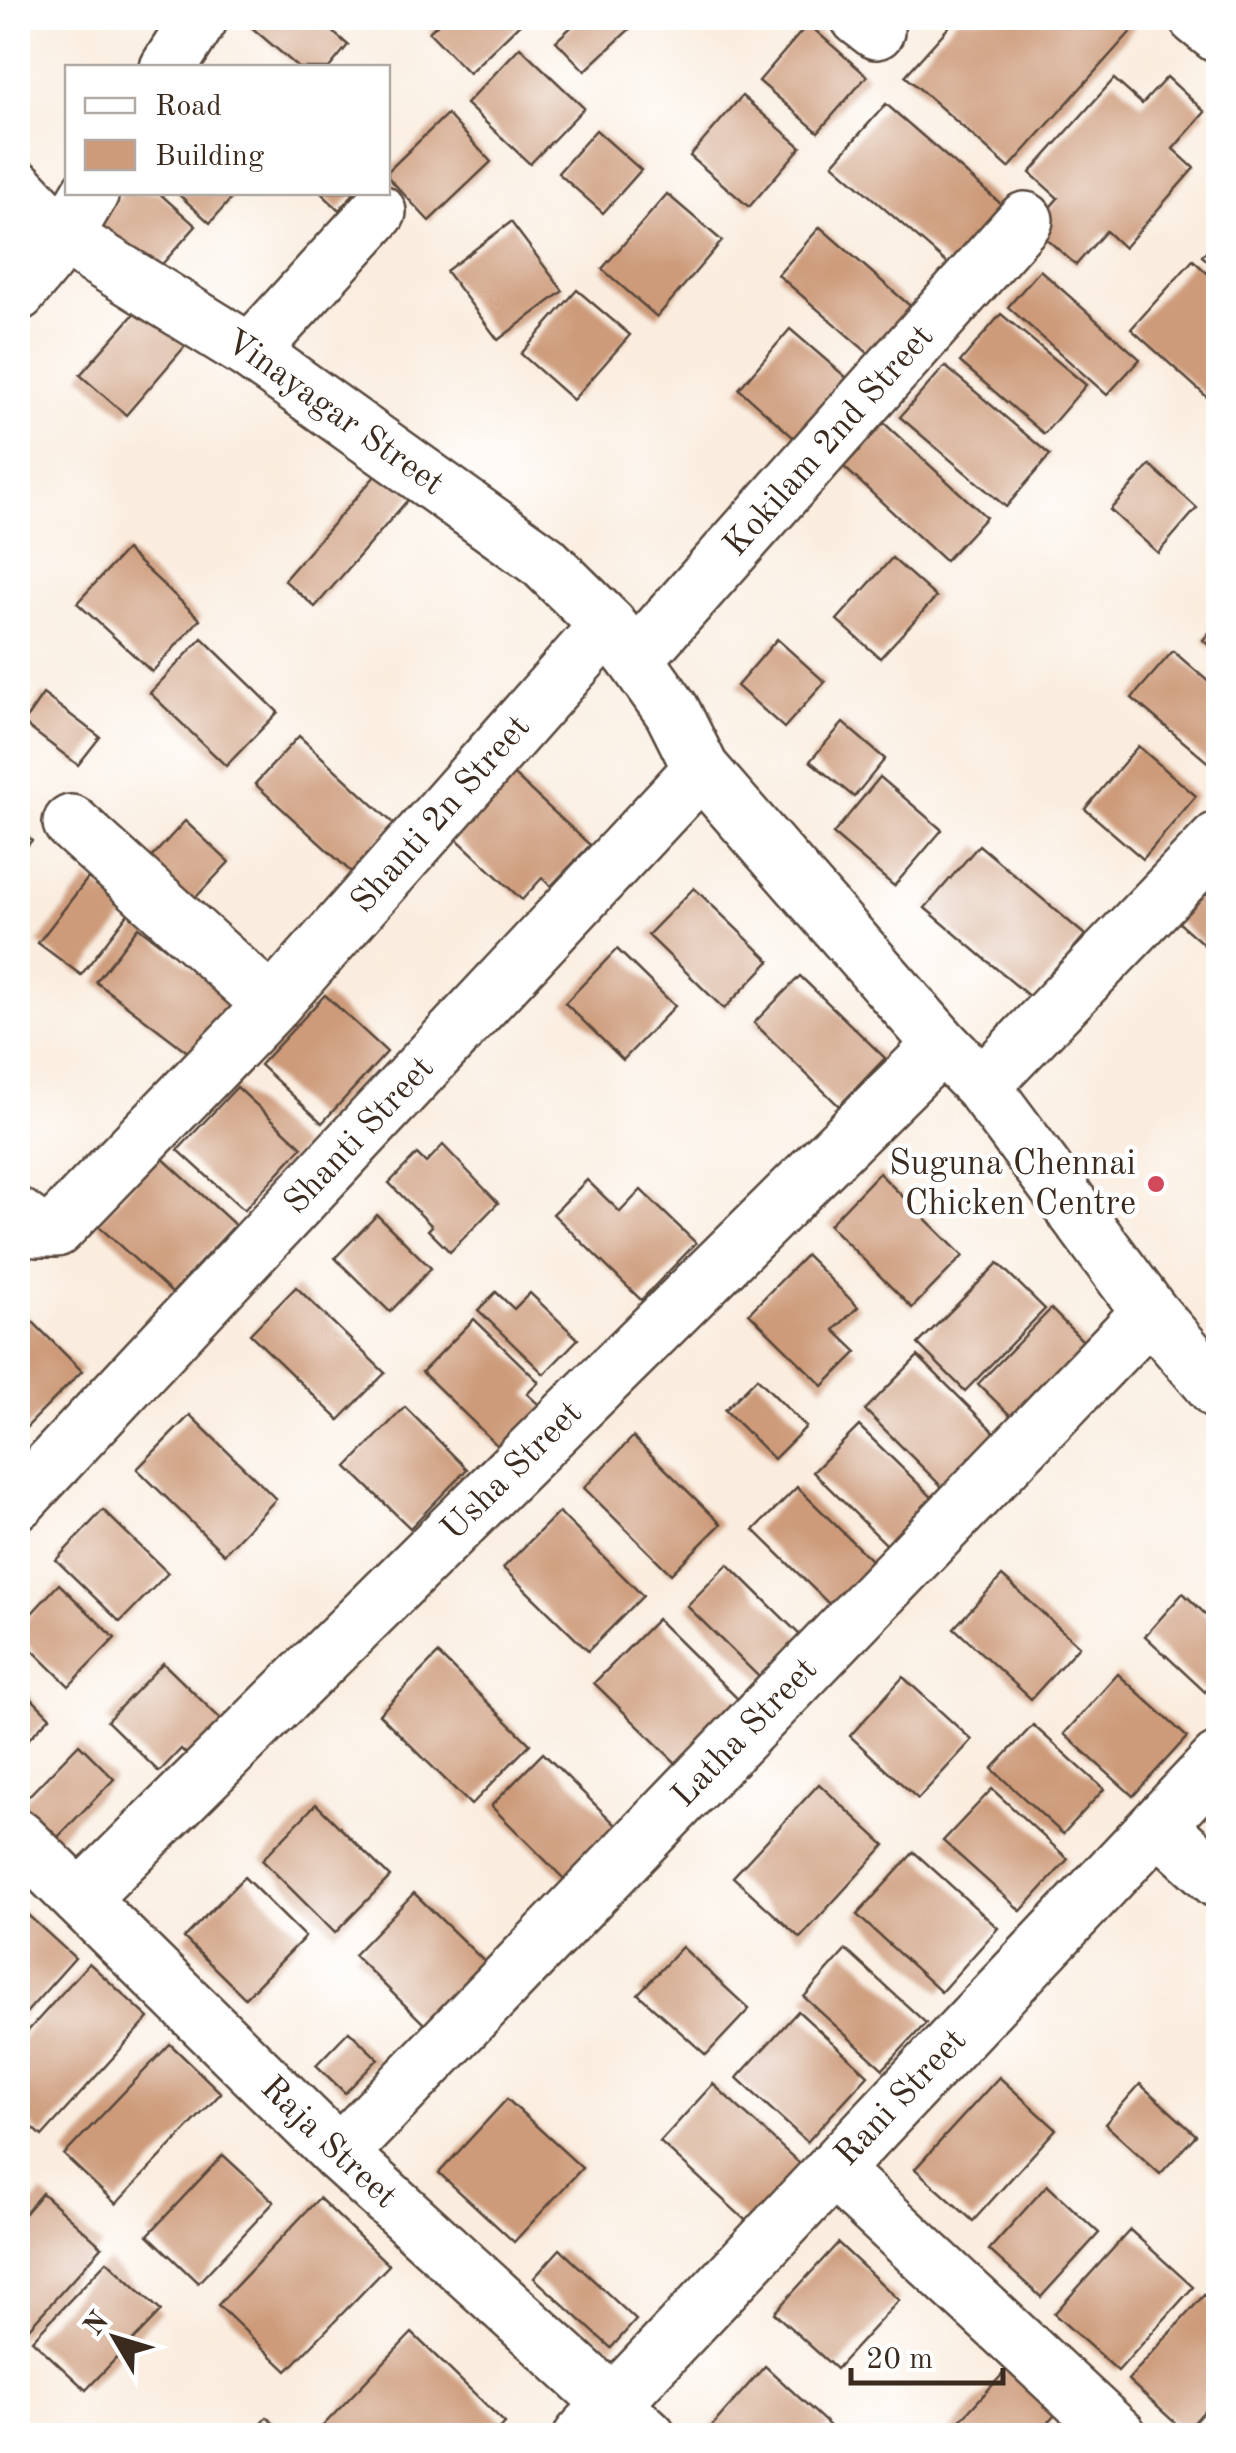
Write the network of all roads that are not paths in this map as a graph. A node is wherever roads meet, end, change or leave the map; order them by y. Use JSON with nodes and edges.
{"nodes":[{"id":1,"x":200,"y":18,"type":"edge"},
{"id":2,"x":1197,"y":18,"type":"edge"},
{"id":3,"x":1218,"y":34,"type":"edge"},
{"id":4,"x":170,"y":65,"type":"edge"},
{"id":5,"x":18,"y":188,"type":"edge"},
{"id":6,"x":378,"y":212,"type":"dead end"},
{"id":7,"x":78,"y":215,"type":"edge"},
{"id":8,"x":1024,"y":220,"type":"dead end"},
{"id":9,"x":18,"y":293,"type":"edge"},
{"id":10,"x":250,"y":352,"type":"junction"},
{"id":11,"x":621,"y":642,"type":"junction"},
{"id":12,"x":701,"y":769,"type":"junction"},
{"id":13,"x":71,"y":823,"type":"dead end"},
{"id":14,"x":1218,"y":840,"type":"edge"},
{"id":15,"x":272,"y":1005,"type":"junction"},
{"id":16,"x":942,"y":1045,"type":"junction"},
{"id":17,"x":982,"y":1086,"type":"junction"},
{"id":18,"x":36,"y":1222,"type":"edge"},
{"id":19,"x":1150,"y":1312,"type":"junction"},
{"id":20,"x":1218,"y":1391,"type":"edge"},
{"id":21,"x":18,"y":1501,"type":"edge"},
{"id":22,"x":1218,"y":1761,"type":"edge"},
{"id":23,"x":1160,"y":1826,"type":"junction"},
{"id":24,"x":18,"y":1838,"type":"edge"},
{"id":25,"x":1218,"y":1880,"type":"edge"},
{"id":26,"x":80,"y":1899,"type":"junction"},
{"id":27,"x":339,"y":2154,"type":"junction"},
{"id":28,"x":833,"y":2170,"type":"junction"},
{"id":29,"x":614,"y":2425,"type":"edge"},
{"id":30,"x":1119,"y":2436,"type":"edge"}],
"edges":[{"from":1,"to":4,"type":"street"},
{"from":2,"to":3,"type":"street"},
{"from":5,"to":7,"type":"street","name":"Vinayagar Street"},
{"from":6,"to":10,"type":"street"},
{"from":7,"to":9,"type":"street"},
{"from":7,"to":10,"type":"street","name":"Vinayagar Street"},
{"from":8,"to":11,"type":"street","name":"Kokilam 2nd Street"},
{"from":10,"to":11,"type":"street","name":"Vinayagar Street"},
{"from":11,"to":12,"type":"street","name":"Vinayagar Street"},
{"from":11,"to":15,"type":"street","name":"Shanti 2n Street"},
{"from":12,"to":16,"type":"street","name":"Vinayagar Street"},
{"from":12,"to":21,"type":"street","name":"Shanti Street"},
{"from":13,"to":15,"type":"street"},
{"from":14,"to":17,"type":"street"},
{"from":15,"to":18,"type":"street","name":"Shanti 2n Street"},
{"from":16,"to":17,"type":"street","name":"Vinayagar Street"},
{"from":16,"to":26,"type":"street","name":"Usha Street"},
{"from":17,"to":19,"type":"street","name":"Vinayagar Street"},
{"from":19,"to":20,"type":"street","name":"Vinayagar Street"},
{"from":19,"to":27,"type":"street","name":"Latha Street"},
{"from":22,"to":23,"type":"street","name":"Rani Street"},
{"from":23,"to":25,"type":"street"},
{"from":23,"to":28,"type":"street","name":"Rani Street"},
{"from":24,"to":26,"type":"street","name":"Raja Street"},
{"from":26,"to":27,"type":"street","name":"Raja Street"},
{"from":27,"to":29,"type":"street","name":"Raja Street"},
{"from":28,"to":29,"type":"street","name":"Rani Street"},
{"from":28,"to":30,"type":"street"}]}
